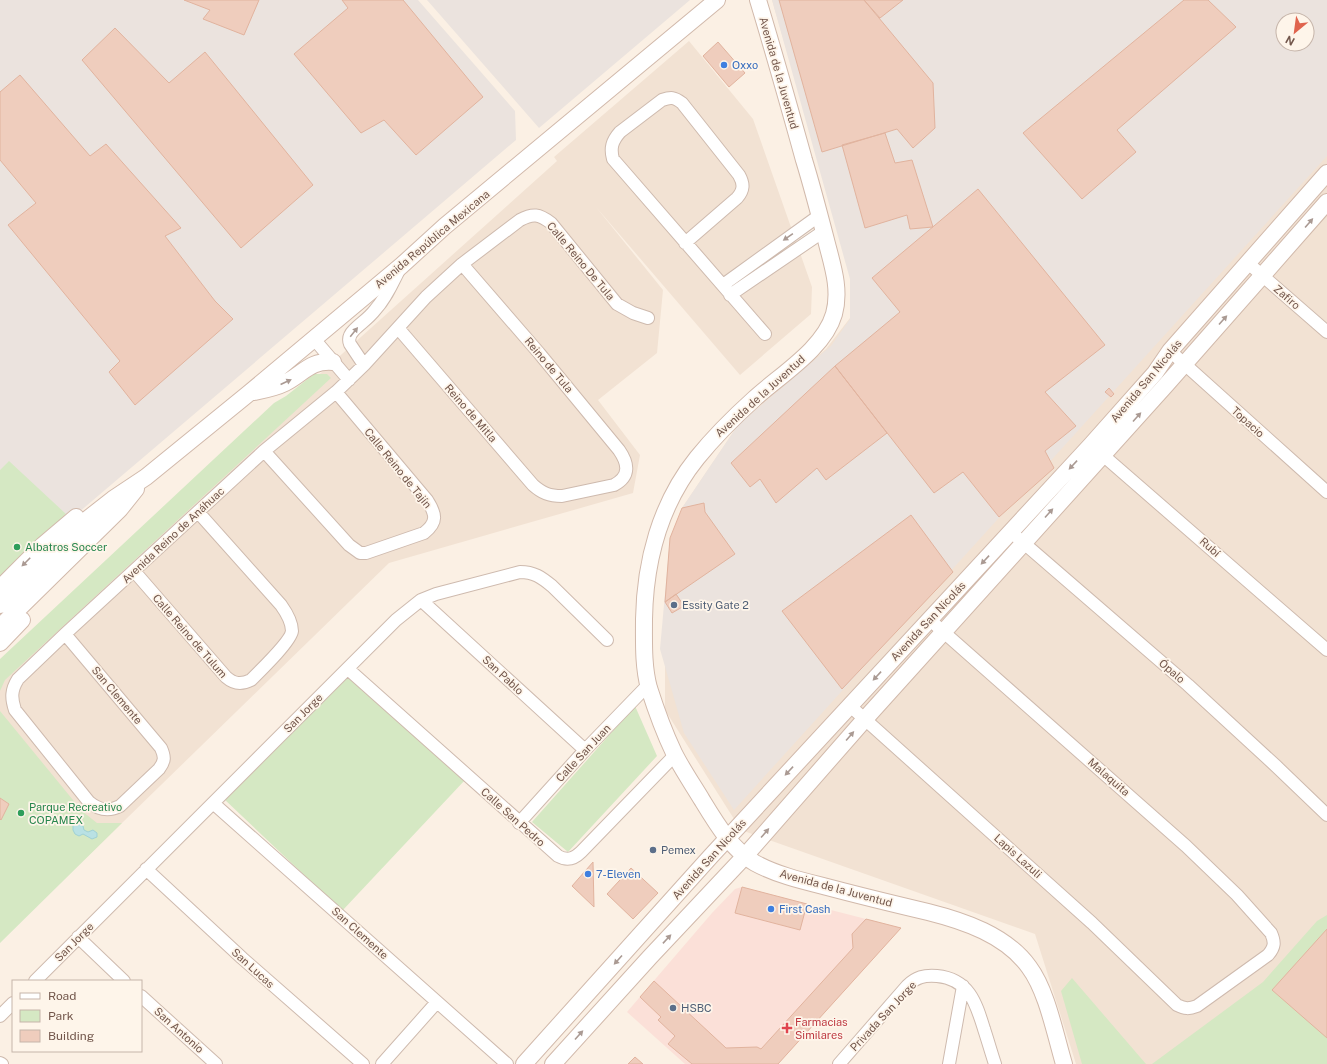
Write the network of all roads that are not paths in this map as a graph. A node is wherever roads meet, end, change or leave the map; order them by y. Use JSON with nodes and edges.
{"nodes":[{"id":1,"x":717,"y":0,"type":"edge"},
{"id":2,"x":758,"y":0,"type":"edge"},
{"id":3,"x":1327,"y":174,"type":"edge"},
{"id":4,"x":1327,"y":186,"type":"edge"},
{"id":5,"x":1327,"y":202,"type":"edge"},
{"id":6,"x":536,"y":215,"type":"joint"},
{"id":7,"x":820,"y":215,"type":"junction"},
{"id":8,"x":824,"y":232,"type":"junction"},
{"id":9,"x":685,"y":243,"type":"junction"},
{"id":10,"x":1248,"y":263,"type":"junction"},
{"id":11,"x":462,"y":264,"type":"junction"},
{"id":12,"x":401,"y":266,"type":"junction"},
{"id":13,"x":1262,"y":276,"type":"junction"},
{"id":14,"x":722,"y":285,"type":"junction"},
{"id":15,"x":730,"y":295,"type":"junction"},
{"id":16,"x":648,"y":318,"type":"dead end"},
{"id":17,"x":398,"y":328,"type":"junction"},
{"id":18,"x":1327,"y":332,"type":"edge"},
{"id":19,"x":765,"y":334,"type":"dead end"},
{"id":20,"x":314,"y":339,"type":"junction"},
{"id":21,"x":1170,"y":351,"type":"junction"},
{"id":22,"x":333,"y":362,"type":"junction"},
{"id":23,"x":364,"y":364,"type":"junction"},
{"id":24,"x":1184,"y":364,"type":"junction"},
{"id":25,"x":349,"y":380,"type":"junction"},
{"id":26,"x":336,"y":392,"type":"junction"},
{"id":27,"x":248,"y":394,"type":"junction"},
{"id":28,"x":1097,"y":450,"type":"junction"},
{"id":29,"x":264,"y":451,"type":"junction"},
{"id":30,"x":1327,"y":492,"type":"edge"},
{"id":31,"x":546,"y":495,"type":"joint"},
{"id":32,"x":116,"y":504,"type":"junction"},
{"id":33,"x":198,"y":512,"type":"junction"},
{"id":34,"x":89,"y":527,"type":"junction"},
{"id":35,"x":1017,"y":537,"type":"junction"},
{"id":36,"x":134,"y":571,"type":"junction"},
{"id":37,"x":0,"y":588,"type":"edge"},
{"id":38,"x":421,"y":600,"type":"junction"},
{"id":39,"x":0,"y":606,"type":"edge"},
{"id":40,"x":930,"y":620,"type":"junction"},
{"id":41,"x":0,"y":627,"type":"edge"},
{"id":42,"x":943,"y":632,"type":"junction"},
{"id":43,"x":65,"y":634,"type":"junction"},
{"id":44,"x":607,"y":640,"type":"dead end"},
{"id":45,"x":0,"y":644,"type":"edge"},
{"id":46,"x":1327,"y":650,"type":"edge"},
{"id":47,"x":348,"y":669,"type":"junction"},
{"id":48,"x":648,"y":685,"type":"junction"},
{"id":49,"x":849,"y":705,"type":"junction"},
{"id":50,"x":865,"y":719,"type":"junction"},
{"id":51,"x":585,"y":750,"type":"junction"},
{"id":52,"x":675,"y":755,"type":"junction"},
{"id":53,"x":164,"y":759,"type":"joint"},
{"id":54,"x":213,"y":803,"type":"junction"},
{"id":55,"x":1327,"y":815,"type":"edge"},
{"id":56,"x":519,"y":823,"type":"junction"},
{"id":57,"x":728,"y":837,"type":"junction"},
{"id":58,"x":745,"y":856,"type":"junction"},
{"id":59,"x":146,"y":869,"type":"junction"},
{"id":60,"x":78,"y":937,"type":"junction"},
{"id":61,"x":36,"y":980,"type":"edge"},
{"id":62,"x":123,"y":980,"type":"edge"},
{"id":63,"x":963,"y":986,"type":"junction"},
{"id":64,"x":142,"y":997,"type":"edge"},
{"id":65,"x":437,"y":1002,"type":"junction"},
{"id":66,"x":12,"y":1004,"type":"edge"},
{"id":67,"x":1184,"y":1009,"type":"joint"},
{"id":68,"x":0,"y":1016,"type":"edge"},
{"id":69,"x":216,"y":1064,"type":"edge"},
{"id":70,"x":363,"y":1064,"type":"edge"},
{"id":71,"x":382,"y":1064,"type":"edge"},
{"id":72,"x":507,"y":1064,"type":"edge"},
{"id":73,"x":524,"y":1064,"type":"edge"},
{"id":74,"x":553,"y":1064,"type":"edge"},
{"id":75,"x":839,"y":1064,"type":"edge"},
{"id":76,"x":949,"y":1064,"type":"edge"},
{"id":77,"x":995,"y":1064,"type":"edge"},
{"id":78,"x":1064,"y":1064,"type":"edge"}],
"edges":[{"from":1,"to":12,"type":"street","name":"Avenida República Mexicana"},
{"from":2,"to":7,"type":"street","name":"Avenida de la Juventud"},
{"from":3,"to":10,"type":"street","name":"Avenida San Nicolás"},
{"from":4,"to":10,"type":"street"},
{"from":13,"to":5,"type":"street","name":"Avenida San Nicolás","one_way":true},
{"from":6,"to":11,"type":"street","name":"Avenida Reino de Anáhuac"},
{"from":6,"to":16,"type":"street","name":"Calle Reino De Tula"},
{"from":7,"to":8,"type":"street","name":"Avenida de la Juventud"},
{"from":7,"to":14,"type":"street","one_way":true},
{"from":8,"to":15,"type":"street"},
{"from":8,"to":48,"type":"street","name":"Avenida de la Juventud"},
{"from":9,"to":9,"type":"street"},
{"from":9,"to":14,"type":"street"},
{"from":10,"to":13,"type":"street","name":"Zafiro"},
{"from":10,"to":21,"type":"street","name":"Avenida San Nicolás"},
{"from":11,"to":17,"type":"street","name":"Avenida Reino de Anáhuac"},
{"from":11,"to":31,"type":"street","name":"Reino de Tula"},
{"from":12,"to":20,"type":"street","name":"Avenida República Mexicana"},
{"from":23,"to":12,"type":"street","one_way":true},
{"from":13,"to":18,"type":"street","name":"Zafiro"},
{"from":24,"to":13,"type":"street","name":"Avenida San Nicolás","one_way":true},
{"from":14,"to":15,"type":"street"},
{"from":15,"to":19,"type":"street"},
{"from":17,"to":23,"type":"street","name":"Avenida Reino de Anáhuac"},
{"from":17,"to":31,"type":"street","name":"Reino de Mitla"},
{"from":20,"to":22,"type":"street"},
{"from":20,"to":27,"type":"street","name":"Avenida República Mexicana"},
{"from":21,"to":24,"type":"street","name":"Topacio"},
{"from":21,"to":28,"type":"street","name":"Avenida San Nicolás"},
{"from":22,"to":25,"type":"street"},
{"from":27,"to":22,"type":"street","one_way":true},
{"from":23,"to":25,"type":"street","name":"Avenida Reino de Anáhuac"},
{"from":28,"to":24,"type":"street","name":"Avenida San Nicolás","one_way":true},
{"from":24,"to":30,"type":"street","name":"Topacio"},
{"from":25,"to":26,"type":"street","name":"Avenida Reino de Anáhuac"},
{"from":26,"to":29,"type":"street","name":"Avenida Reino de Anáhuac"},
{"from":26,"to":29,"type":"street","name":"Calle Reino de Tajín"},
{"from":27,"to":32,"type":"street","name":"Avenida República Mexicana"},
{"from":28,"to":35,"type":"street","name":"Avenida San Nicolás"},
{"from":28,"to":46,"type":"street","name":"Rubí"},
{"from":29,"to":33,"type":"street","name":"Avenida Reino de Anáhuac"},
{"from":32,"to":34,"type":"street","name":"Avenida República Mexicana"},
{"from":32,"to":37,"type":"street","name":"Avenida República Mexicana","one_way":true},
{"from":32,"to":45,"type":"street","name":"Avenida República Mexicana"},
{"from":33,"to":36,"type":"street","name":"Avenida Reino de Anáhuac"},
{"from":33,"to":36,"type":"street","name":"Calle Reino de Tulum"},
{"from":34,"to":39,"type":"street","name":"Avenida República Mexicana"},
{"from":34,"to":41,"type":"street","name":"Avenida República Mexicana"},
{"from":35,"to":40,"type":"street","name":"Avenida San Nicolás","one_way":true},
{"from":35,"to":42,"type":"street","name":"Avenida San Nicolás"},
{"from":35,"to":55,"type":"street","name":"Ópalo"},
{"from":36,"to":43,"type":"street","name":"Avenida Reino de Anáhuac"},
{"from":38,"to":44,"type":"street","name":"San Jorge"},
{"from":38,"to":47,"type":"street","name":"San Jorge"},
{"from":38,"to":51,"type":"street","name":"San Pablo"},
{"from":40,"to":42,"type":"street","name":"Malaquita"},
{"from":40,"to":49,"type":"street","name":"Avenida San Nicolás","one_way":true},
{"from":42,"to":50,"type":"street","name":"Avenida San Nicolás"},
{"from":42,"to":67,"type":"street","name":"Malaquita"},
{"from":43,"to":53,"type":"street","name":"San Clemente"},
{"from":43,"to":53,"type":"street","name":"Avenida Reino de Anáhuac"},
{"from":47,"to":54,"type":"street","name":"San Jorge"},
{"from":47,"to":56,"type":"street","name":"Calle San Pedro"},
{"from":48,"to":51,"type":"street","name":"Calle San Juan"},
{"from":48,"to":52,"type":"street","name":"Avenida de la Juventud"},
{"from":49,"to":50,"type":"street","name":"Lapis Lazuli"},
{"from":49,"to":57,"type":"street","name":"Avenida San Nicolás","one_way":true},
{"from":58,"to":50,"type":"street","name":"Avenida San Nicolás","one_way":true},
{"from":50,"to":67,"type":"street","name":"Lapis Lazuli"},
{"from":51,"to":56,"type":"street","name":"Calle San Juan"},
{"from":52,"to":56,"type":"street","name":"Calle San Pedro"},
{"from":52,"to":57,"type":"street","name":"Avenida de la Juventud"},
{"from":54,"to":59,"type":"street","name":"San Jorge"},
{"from":54,"to":65,"type":"street","name":"San Clemente"},
{"from":57,"to":58,"type":"street","name":"Avenida de la Juventud"},
{"from":57,"to":73,"type":"street","name":"Avenida San Nicolás","one_way":true},
{"from":74,"to":58,"type":"street","name":"Avenida San Nicolás","one_way":true},
{"from":58,"to":78,"type":"street","name":"Avenida de la Juventud"},
{"from":59,"to":60,"type":"street","name":"San Jorge"},
{"from":59,"to":70,"type":"street","name":"San Lucas"},
{"from":60,"to":61,"type":"street","name":"San Jorge"},
{"from":60,"to":62,"type":"street"},
{"from":63,"to":75,"type":"street","name":"Privada San Jorge"},
{"from":63,"to":76,"type":"street"},
{"from":63,"to":77,"type":"street","name":"Privada San Jorge"},
{"from":64,"to":69,"type":"street","name":"San Antonio"},
{"from":65,"to":71,"type":"street"},
{"from":65,"to":72,"type":"street","name":"San Clemente"},
{"from":66,"to":68,"type":"street"}]}
